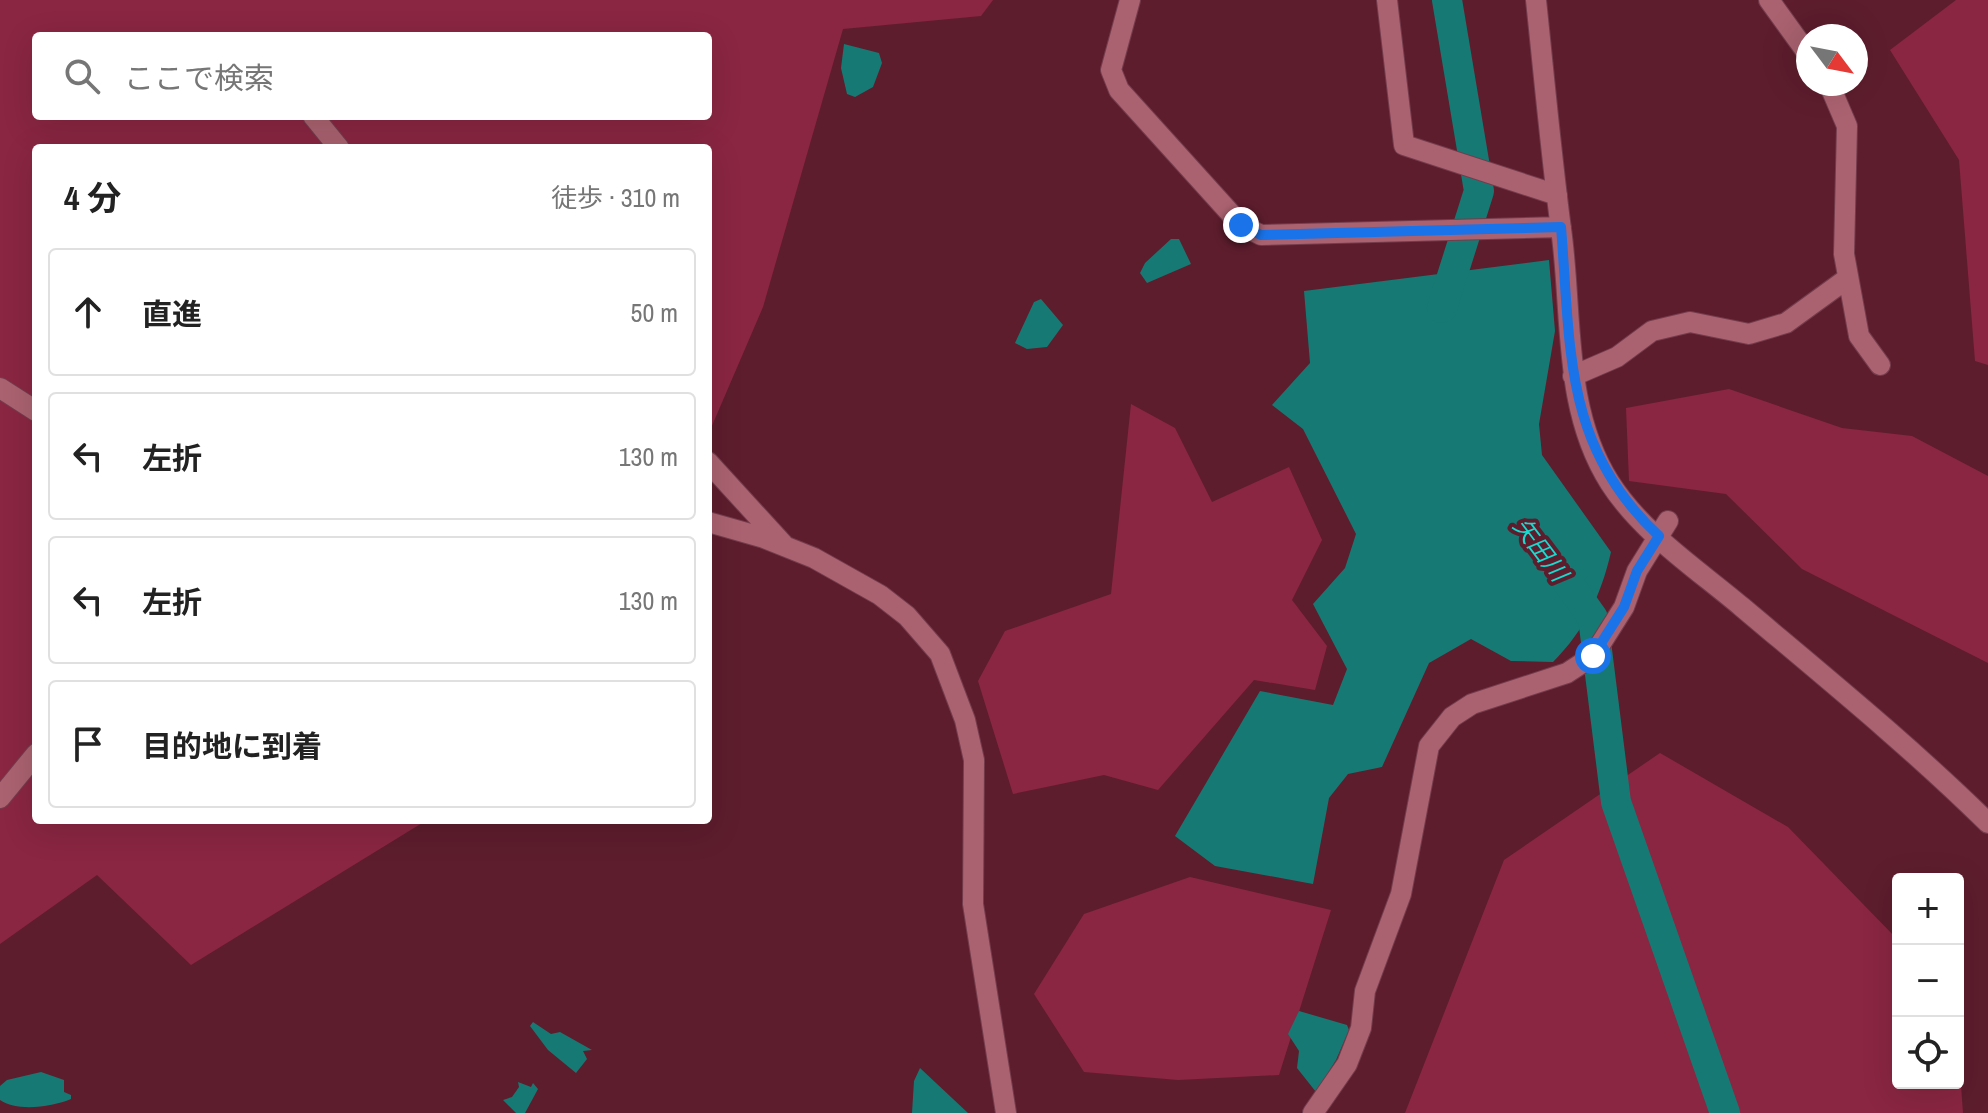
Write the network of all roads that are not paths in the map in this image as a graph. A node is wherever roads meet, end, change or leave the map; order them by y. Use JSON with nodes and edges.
{"nodes":[{"id":1,"x":1130,"y":0,"type":"edge"},
{"id":2,"x":1387,"y":0,"type":"edge"},
{"id":3,"x":1536,"y":0,"type":"edge"},
{"id":4,"x":1769,"y":0,"type":"edge"},
{"id":5,"x":1796,"y":37,"type":"edge"},
{"id":6,"x":1834,"y":96,"type":"edge"},
{"id":7,"x":316,"y":120,"type":"edge"},
{"id":8,"x":336,"y":144,"type":"edge"},
{"id":9,"x":1557,"y":195,"type":"junction"},
{"id":10,"x":1561,"y":227,"type":"junction"},
{"id":11,"x":1848,"y":278,"type":"junction"},
{"id":12,"x":1880,"y":365,"type":"dead end"},
{"id":13,"x":1573,"y":376,"type":"junction"},
{"id":14,"x":0,"y":388,"type":"edge"},
{"id":15,"x":32,"y":408,"type":"edge"},
{"id":16,"x":712,"y":466,"type":"edge"},
{"id":17,"x":712,"y":523,"type":"edge"},
{"id":18,"x":1664,"y":528,"type":"junction"},
{"id":19,"x":786,"y":547,"type":"junction"},
{"id":20,"x":32,"y":759,"type":"edge"},
{"id":21,"x":0,"y":798,"type":"edge"},
{"id":22,"x":1988,"y":823,"type":"edge"},
{"id":23,"x":1006,"y":1113,"type":"edge"},
{"id":24,"x":1313,"y":1113,"type":"edge"}],
"edges":[{"from":1,"to":10,"type":"street"},
{"from":2,"to":9,"type":"street"},
{"from":3,"to":9,"type":"street"},
{"from":4,"to":5,"type":"street"},
{"from":6,"to":11,"type":"street"},
{"from":7,"to":8,"type":"street"},
{"from":9,"to":10,"type":"street"},
{"from":10,"to":13,"type":"street"},
{"from":11,"to":12,"type":"street"},
{"from":11,"to":13,"type":"street"},
{"from":13,"to":18,"type":"street"},
{"from":14,"to":15,"type":"street"},
{"from":16,"to":19,"type":"street"},
{"from":17,"to":19,"type":"street"},
{"from":18,"to":22,"type":"street"},
{"from":18,"to":24,"type":"street"},
{"from":19,"to":23,"type":"street"},
{"from":20,"to":21,"type":"street"}]}
